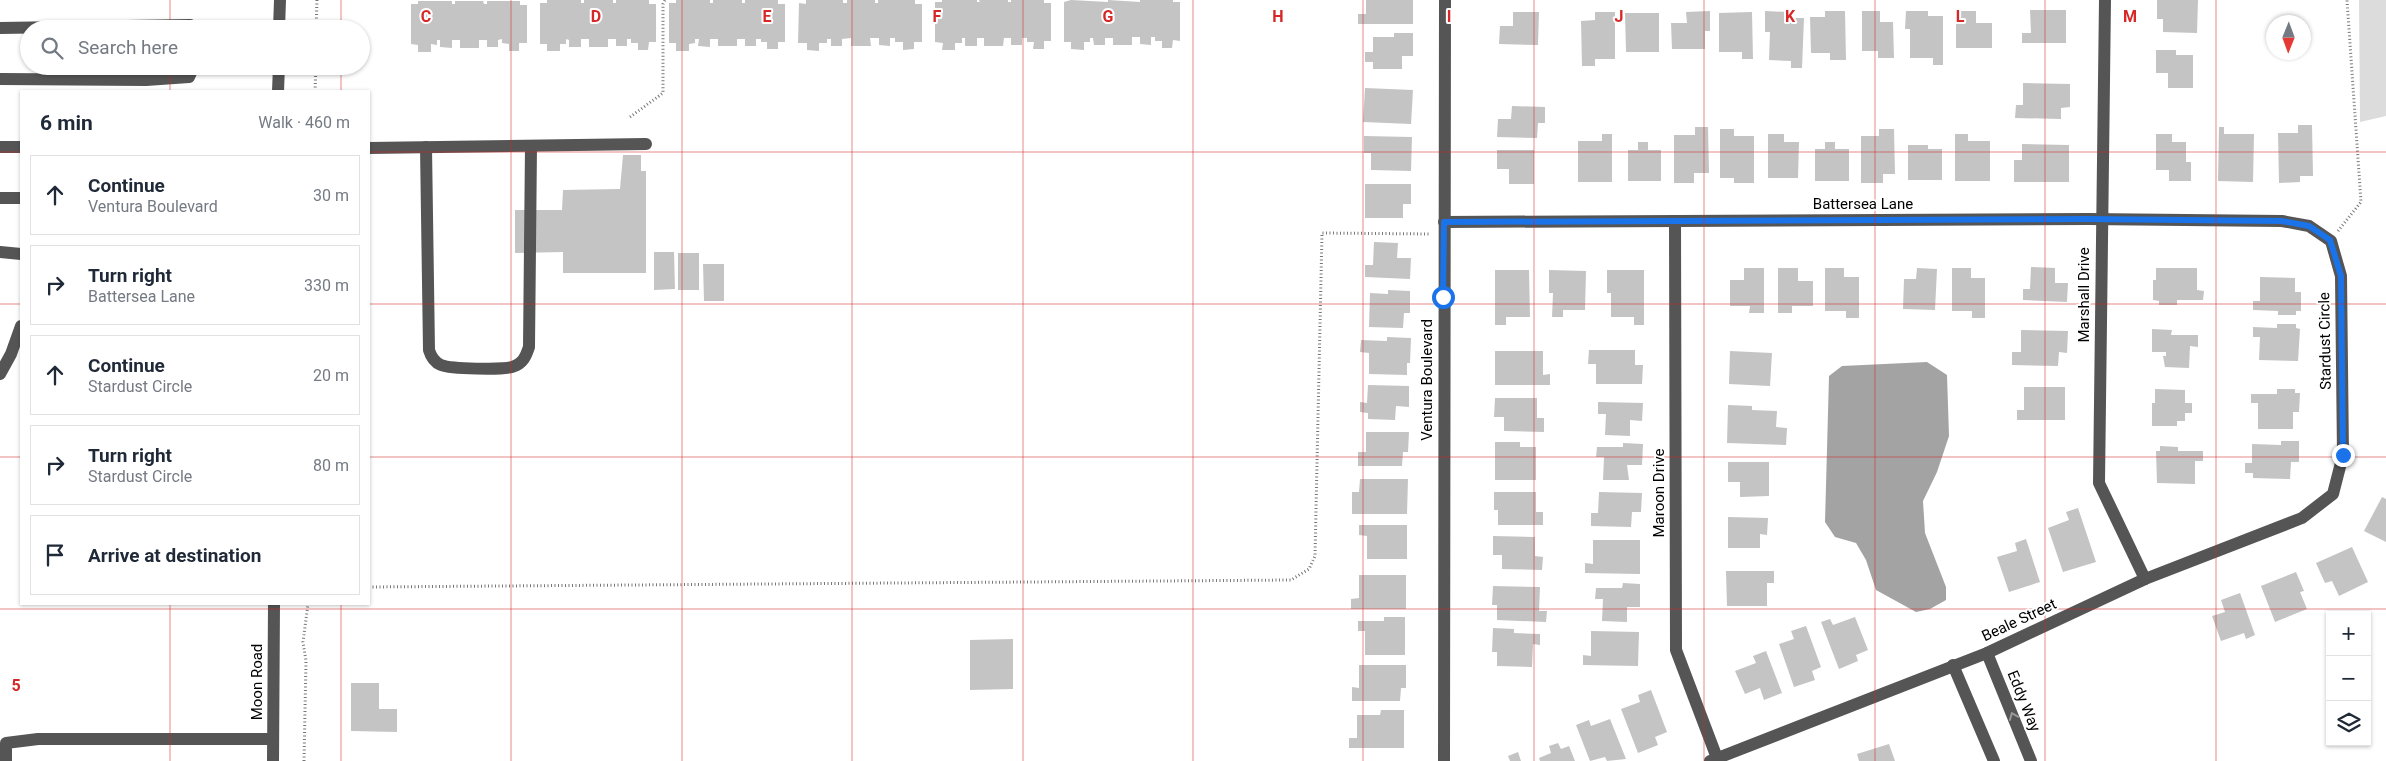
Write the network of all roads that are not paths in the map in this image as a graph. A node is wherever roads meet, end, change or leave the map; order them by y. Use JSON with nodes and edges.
{"nodes":[{"id":1,"x":280,"y":0,"type":"edge"},
{"id":2,"x":1445,"y":0,"type":"edge"},
{"id":3,"x":2105,"y":0,"type":"edge"},
{"id":4,"x":279,"y":20,"type":"edge"},
{"id":5,"x":0,"y":28,"type":"edge"},
{"id":6,"x":20,"y":28,"type":"edge"},
{"id":7,"x":190,"y":75,"type":"edge"},
{"id":8,"x":279,"y":75,"type":"edge"},
{"id":9,"x":0,"y":78,"type":"edge"},
{"id":10,"x":57,"y":86,"type":"edge"},
{"id":11,"x":278,"y":90,"type":"edge"},
{"id":12,"x":646,"y":144,"type":"dead end"},
{"id":13,"x":531,"y":146,"type":"junction"},
{"id":14,"x":0,"y":147,"type":"edge"},
{"id":15,"x":20,"y":147,"type":"edge"},
{"id":16,"x":426,"y":147,"type":"junction"},
{"id":17,"x":370,"y":148,"type":"edge"},
{"id":18,"x":0,"y":198,"type":"edge"},
{"id":19,"x":20,"y":198,"type":"edge"},
{"id":20,"x":2101,"y":220,"type":"junction"},
{"id":21,"x":1675,"y":221,"type":"junction"},
{"id":22,"x":1444,"y":228,"type":"junction"},
{"id":23,"x":2330,"y":240,"type":"joint"},
{"id":24,"x":0,"y":252,"type":"edge"},
{"id":25,"x":20,"y":254,"type":"edge"},
{"id":26,"x":20,"y":329,"type":"edge"},
{"id":27,"x":10,"y":358,"type":"edge"},
{"id":28,"x":0,"y":374,"type":"edge"},
{"id":29,"x":2333,"y":494,"type":"joint"},
{"id":30,"x":2145,"y":579,"type":"junction"},
{"id":31,"x":274,"y":605,"type":"edge"},
{"id":32,"x":1987,"y":653,"type":"junction"},
{"id":33,"x":1953,"y":665,"type":"junction"},
{"id":34,"x":273,"y":739,"type":"junction"},
{"id":35,"x":1714,"y":760,"type":"edge"},
{"id":36,"x":6,"y":761,"type":"edge"},
{"id":37,"x":273,"y":761,"type":"edge"},
{"id":38,"x":1444,"y":761,"type":"edge"},
{"id":39,"x":1994,"y":761,"type":"edge"},
{"id":40,"x":2031,"y":761,"type":"edge"}],
"edges":[{"from":1,"to":4,"type":"street"},
{"from":2,"to":22,"type":"street","name":"Ventura Boulevard"},
{"from":3,"to":20,"type":"street","name":"Marshall Drive"},
{"from":5,"to":6,"type":"street"},
{"from":7,"to":10,"type":"street"},
{"from":8,"to":11,"type":"street"},
{"from":9,"to":10,"type":"street"},
{"from":12,"to":13,"type":"street"},
{"from":13,"to":16,"type":"street"},
{"from":13,"to":16,"type":"street"},
{"from":14,"to":15,"type":"street"},
{"from":16,"to":17,"type":"street"},
{"from":18,"to":19,"type":"street"},
{"from":20,"to":21,"type":"street","name":"Battersea Lane"},
{"from":20,"to":23,"type":"street","name":"Battersea Lane"},
{"from":20,"to":30,"type":"street","name":"Marshall Drive"},
{"from":21,"to":22,"type":"street","name":"Battersea Lane"},
{"from":21,"to":35,"type":"street","name":"Maroon Drive"},
{"from":22,"to":38,"type":"street","name":"Ventura Boulevard"},
{"from":23,"to":29,"type":"street","name":"Stardust Circle"},
{"from":24,"to":25,"type":"street"},
{"from":26,"to":27,"type":"street"},
{"from":27,"to":28,"type":"street"},
{"from":29,"to":30,"type":"street","name":"Beale Street"},
{"from":30,"to":32,"type":"street","name":"Beale Street"},
{"from":31,"to":34,"type":"street","name":"Moon Road"},
{"from":32,"to":33,"type":"street","name":"Beale Street"},
{"from":40,"to":32,"type":"street","name":"Eddy Way","one_way":true},
{"from":33,"to":35,"type":"street","name":"Beale Street"},
{"from":33,"to":39,"type":"street"},
{"from":34,"to":36,"type":"street"},
{"from":34,"to":37,"type":"street","name":"Moon Road"}]}
